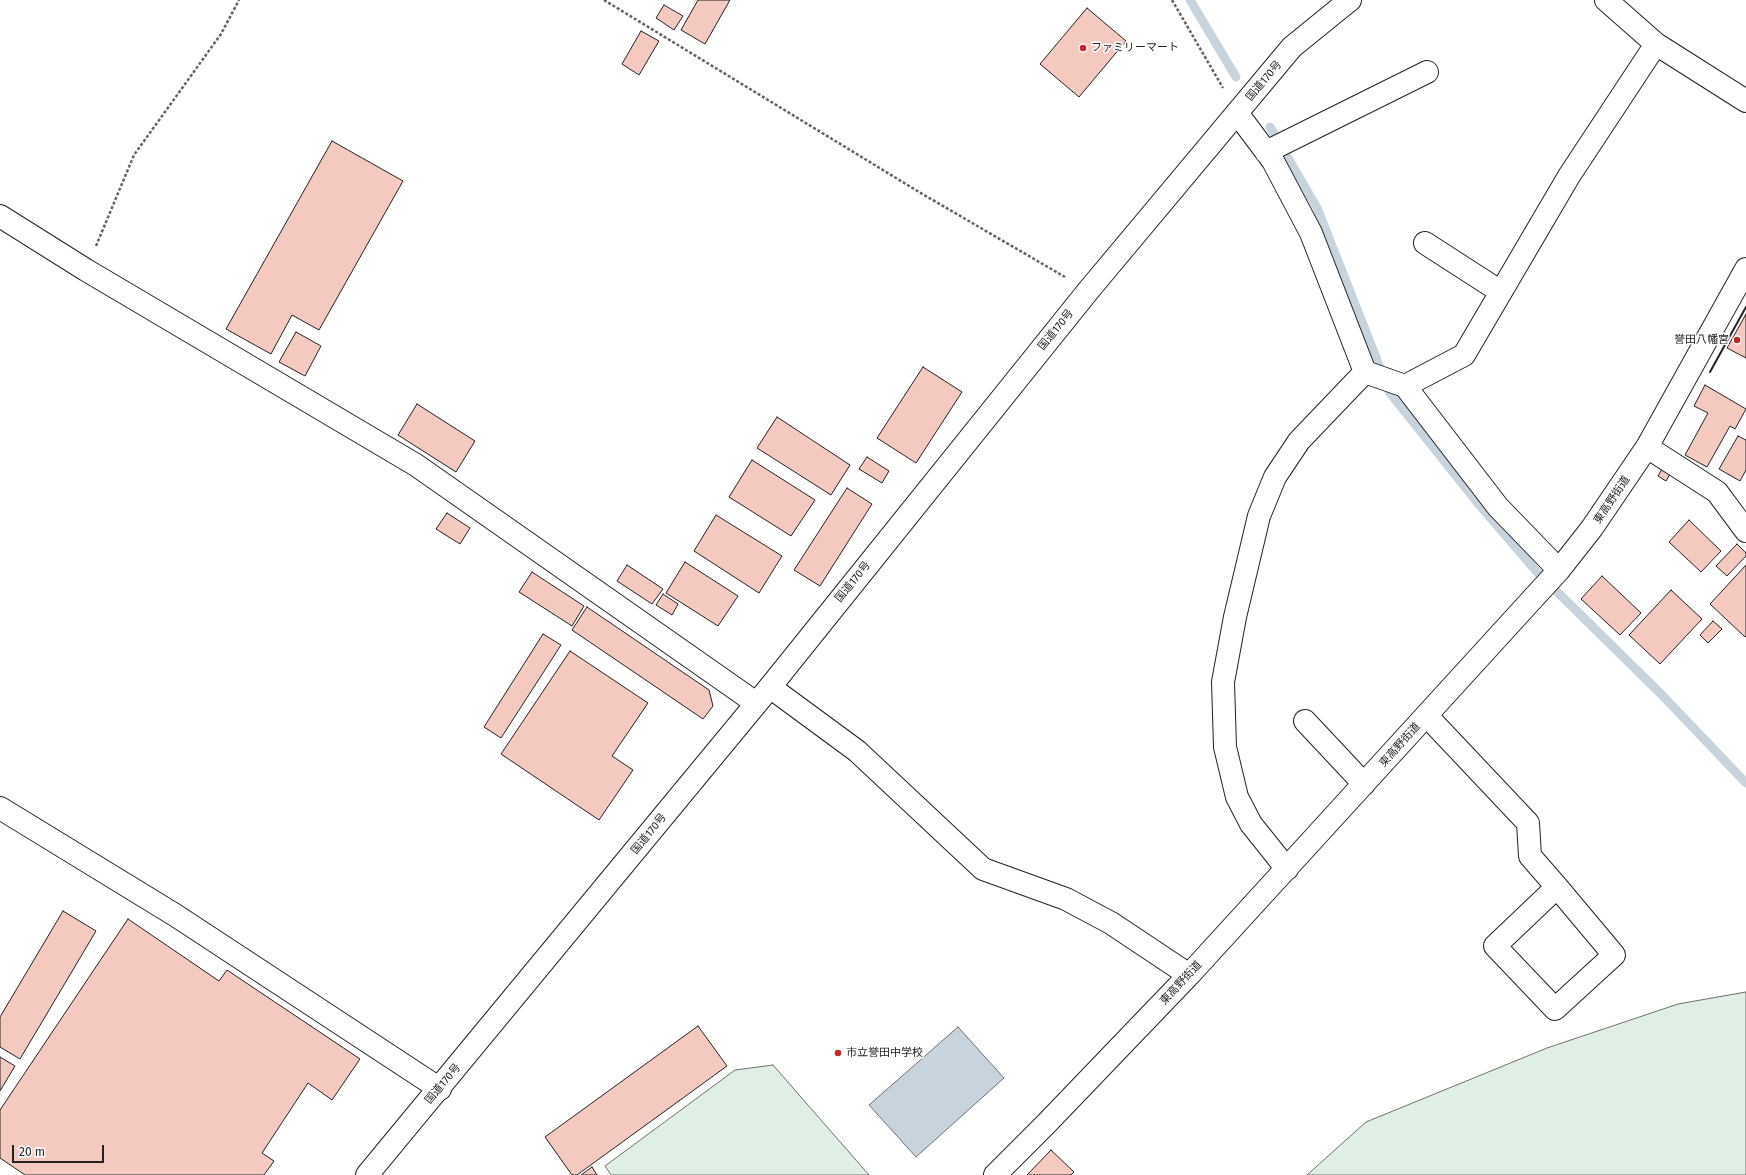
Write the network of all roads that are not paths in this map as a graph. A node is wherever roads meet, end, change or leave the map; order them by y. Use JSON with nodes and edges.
{"nodes":[{"id":1,"x":1350,"y":0,"type":"edge"},
{"id":2,"x":1606,"y":0,"type":"edge"},
{"id":3,"x":1656,"y":44,"type":"junction"},
{"id":4,"x":1428,"y":72,"type":"dead end"},
{"id":5,"x":1746,"y":101,"type":"edge"},
{"id":6,"x":1237,"y":113,"type":"junction"},
{"id":7,"x":1266,"y":152,"type":"junction"},
{"id":8,"x":0,"y":216,"type":"edge"},
{"id":9,"x":1425,"y":243,"type":"dead end"},
{"id":10,"x":1746,"y":269,"type":"edge"},
{"id":11,"x":1501,"y":292,"type":"junction"},
{"id":12,"x":1365,"y":372,"type":"junction"},
{"id":13,"x":1405,"y":386,"type":"junction"},
{"id":14,"x":1647,"y":447,"type":"junction"},
{"id":15,"x":1717,"y":492,"type":"junction"},
{"id":16,"x":1746,"y":512,"type":"edge"},
{"id":17,"x":1746,"y":531,"type":"edge"},
{"id":18,"x":1552,"y":578,"type":"junction"},
{"id":19,"x":763,"y":695,"type":"junction"},
{"id":20,"x":1427,"y":716,"type":"junction"},
{"id":21,"x":1305,"y":721,"type":"dead end"},
{"id":22,"x":1364,"y":784,"type":"junction"},
{"id":23,"x":0,"y":808,"type":"edge"},
{"id":24,"x":1286,"y":869,"type":"junction"},
{"id":25,"x":1557,"y":887,"type":"junction"},
{"id":26,"x":1189,"y":976,"type":"junction"},
{"id":27,"x":440,"y":1089,"type":"junction"},
{"id":28,"x":367,"y":1175,"type":"edge"},
{"id":29,"x":995,"y":1175,"type":"edge"}],
"edges":[{"from":1,"to":6,"type":"main road","name":"国道170号"},
{"from":2,"to":3,"type":"main road"},
{"from":3,"to":5,"type":"main road"},
{"from":3,"to":11,"type":"main road"},
{"from":4,"to":7,"type":"main road"},
{"from":6,"to":7,"type":"main road"},
{"from":6,"to":19,"type":"main road","name":"国道170号"},
{"from":7,"to":12,"type":"main road"},
{"from":8,"to":19,"type":"main road"},
{"from":9,"to":11,"type":"main road"},
{"from":10,"to":14,"type":"main road","name":"東高野街道"},
{"from":11,"to":13,"type":"main road"},
{"from":12,"to":13,"type":"main road"},
{"from":12,"to":24,"type":"main road"},
{"from":13,"to":18,"type":"main road"},
{"from":14,"to":15,"type":"main road"},
{"from":14,"to":18,"type":"main road","name":"東高野街道"},
{"from":15,"to":16,"type":"main road"},
{"from":15,"to":17,"type":"main road"},
{"from":18,"to":20,"type":"main road","name":"東高野街道"},
{"from":19,"to":26,"type":"main road"},
{"from":19,"to":27,"type":"main road","name":"国道170号"},
{"from":20,"to":22,"type":"main road","name":"東高野街道"},
{"from":20,"to":25,"type":"main road"},
{"from":21,"to":22,"type":"main road"},
{"from":22,"to":24,"type":"main road","name":"東高野街道"},
{"from":23,"to":27,"type":"main road"},
{"from":24,"to":26,"type":"main road","name":"東高野街道"},
{"from":25,"to":25,"type":"main road"},
{"from":26,"to":29,"type":"main road","name":"東高野街道"},
{"from":27,"to":28,"type":"main road","name":"国道170号"}]}
